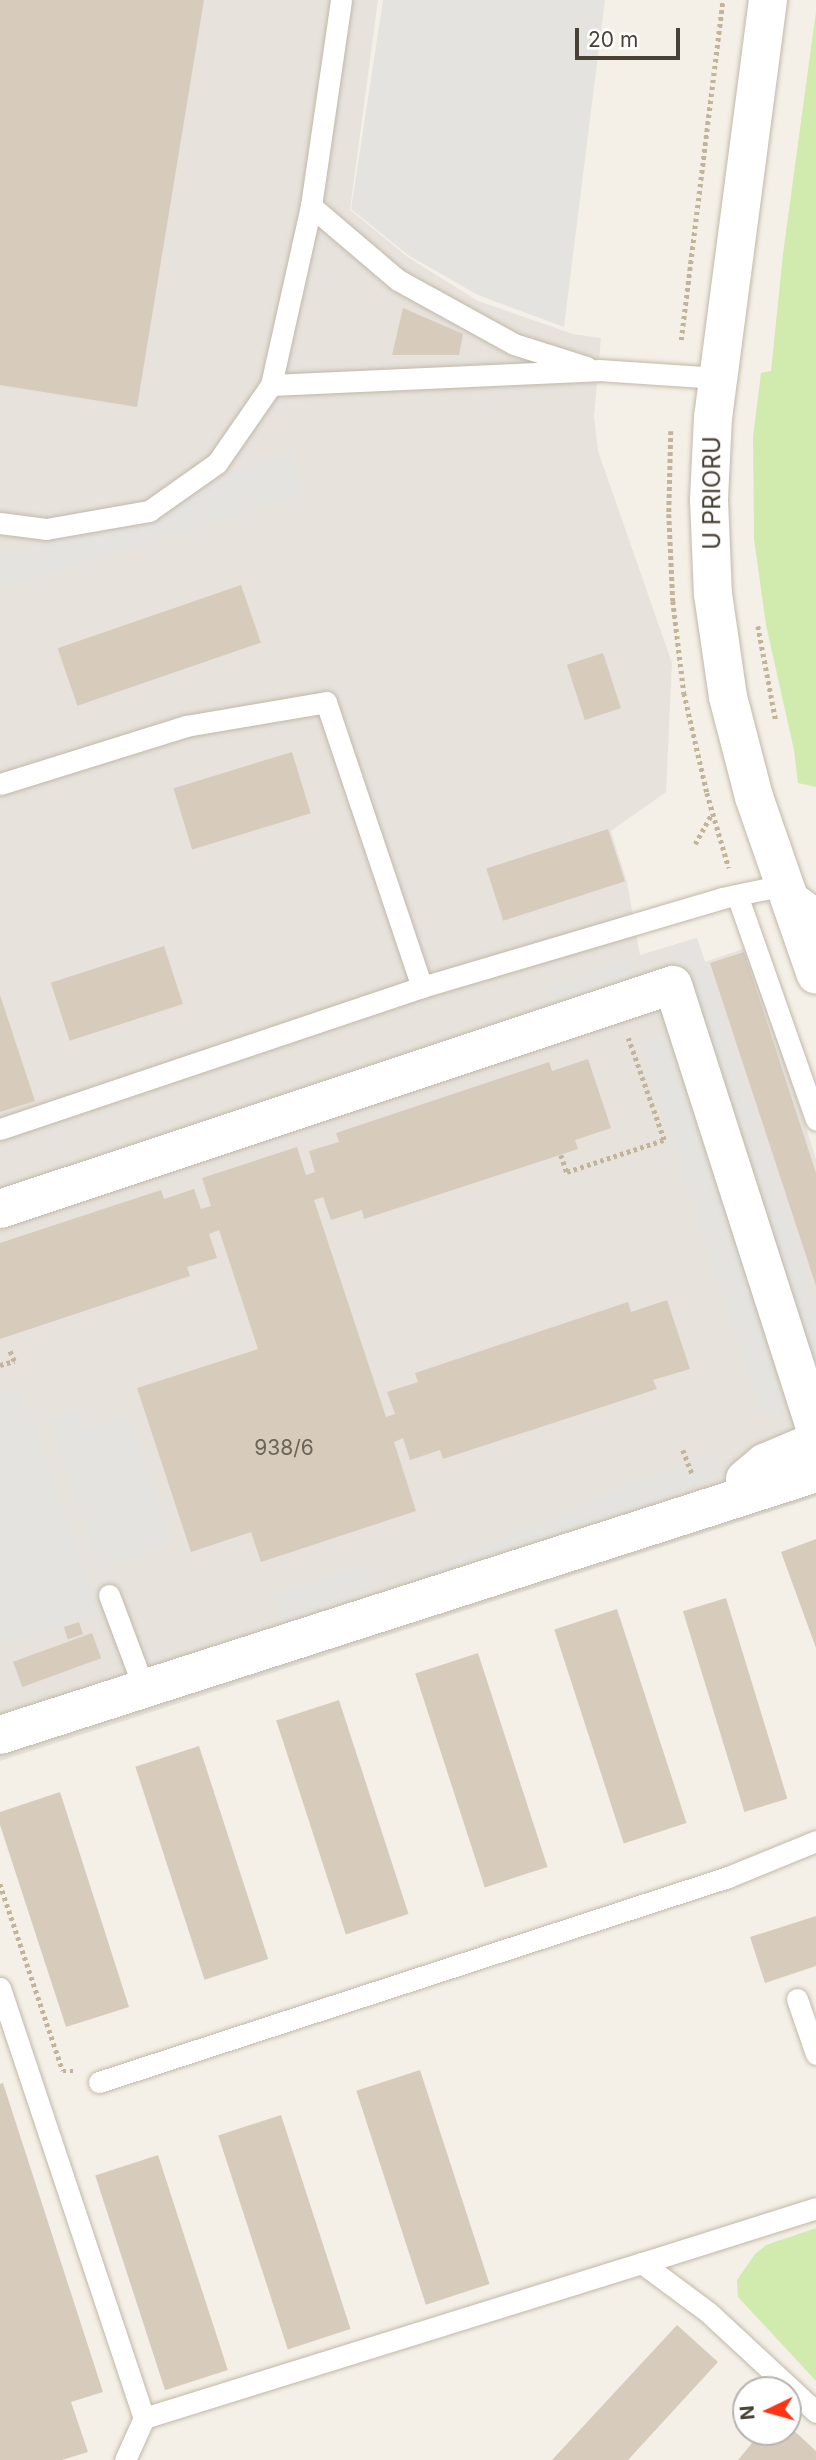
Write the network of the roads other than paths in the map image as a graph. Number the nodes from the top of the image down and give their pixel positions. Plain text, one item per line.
1 (341, 0) edge
2 (768, 0) edge
3 (311, 206) junction
4 (598, 370) junction
5 (719, 378) junction
6 (271, 385) junction
7 (0, 523) edge
8 (0, 784) edge
9 (784, 885) junction
10 (737, 895) junction
11 (816, 908) edge
12 (816, 975) edge
13 (422, 986) junction
14 (816, 1119) edge
15 (0, 1129) edge
16 (0, 1209) edge
17 (816, 1430) edge
18 (816, 1441) edge
19 (816, 1473) edge
20 (720, 1502) junction
21 (109, 1594) dead end
22 (144, 1688) junction
23 (0, 1735) edge
24 (816, 1841) edge
25 (0, 1988) edge
26 (797, 1999) dead end
27 (816, 2054) edge
28 (99, 2082) road end
29 (816, 2208) edge
30 (642, 2263) junction
31 (816, 2412) edge
32 (144, 2418) junction
33 (125, 2460) edge

1 - 3 lane
2 - 5 street, U PRIORU
3 - 4 lane
3 - 6 lane
4 - 5 lane
4 - 6 lane
5 - 9 street, U PRIORU
6 - 7 lane
8 - 13 lane
9 - 10 lane
9 - 11 lane
9 - 12 street, U PRIORU
10 - 13 lane
10 - 14 lane
13 - 15 lane
16 - 17 street
18 - 20 street
19 - 20 street
20 - 22 street
21 - 22 lane
22 - 23 street
24 - 28 lane
25 - 32 lane
26 - 27 lane
29 - 30 lane
30 - 31 lane
30 - 32 lane
32 - 33 lane

